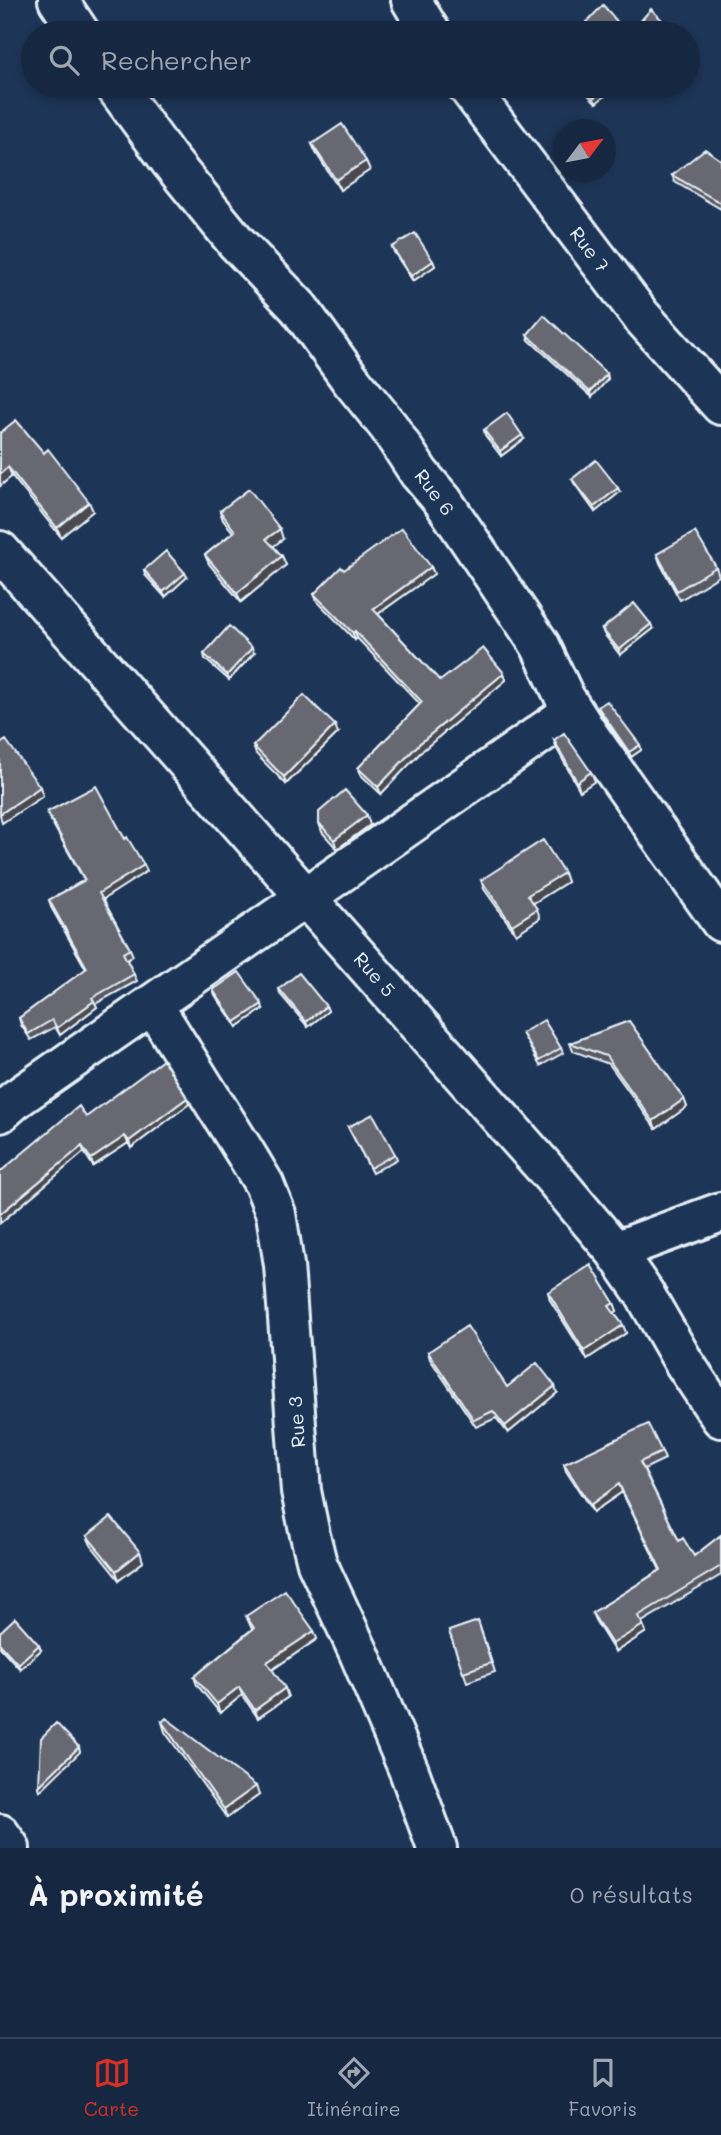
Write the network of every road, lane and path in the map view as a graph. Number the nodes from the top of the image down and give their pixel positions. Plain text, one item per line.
1 (58, 0) edge
2 (411, 0) edge
3 (72, 21) edge
4 (424, 21) edge
5 (124, 98) edge
6 (476, 98) edge
7 (721, 405) edge
8 (0, 551) edge
9 (573, 711) junction
10 (307, 896) junction
11 (721, 922) edge
12 (153, 1005) junction
13 (5, 1097) edge
14 (721, 1212) edge
15 (615, 1251) junction
16 (721, 1418) edge
17 (0, 1834) edge
18 (10, 1848) edge
19 (438, 1848) edge

1 - 3 street
2 - 4 street
5 - 9 street, Rue 6
6 - 7 street, Rue 7
8 - 10 street, Rue 5
9 - 10 street
9 - 11 street, Rue 6
10 - 12 street
10 - 15 street, Rue 5
12 - 13 street
12 - 19 street, Rue 3
14 - 15 street
15 - 16 street, Rue 5
17 - 18 street

